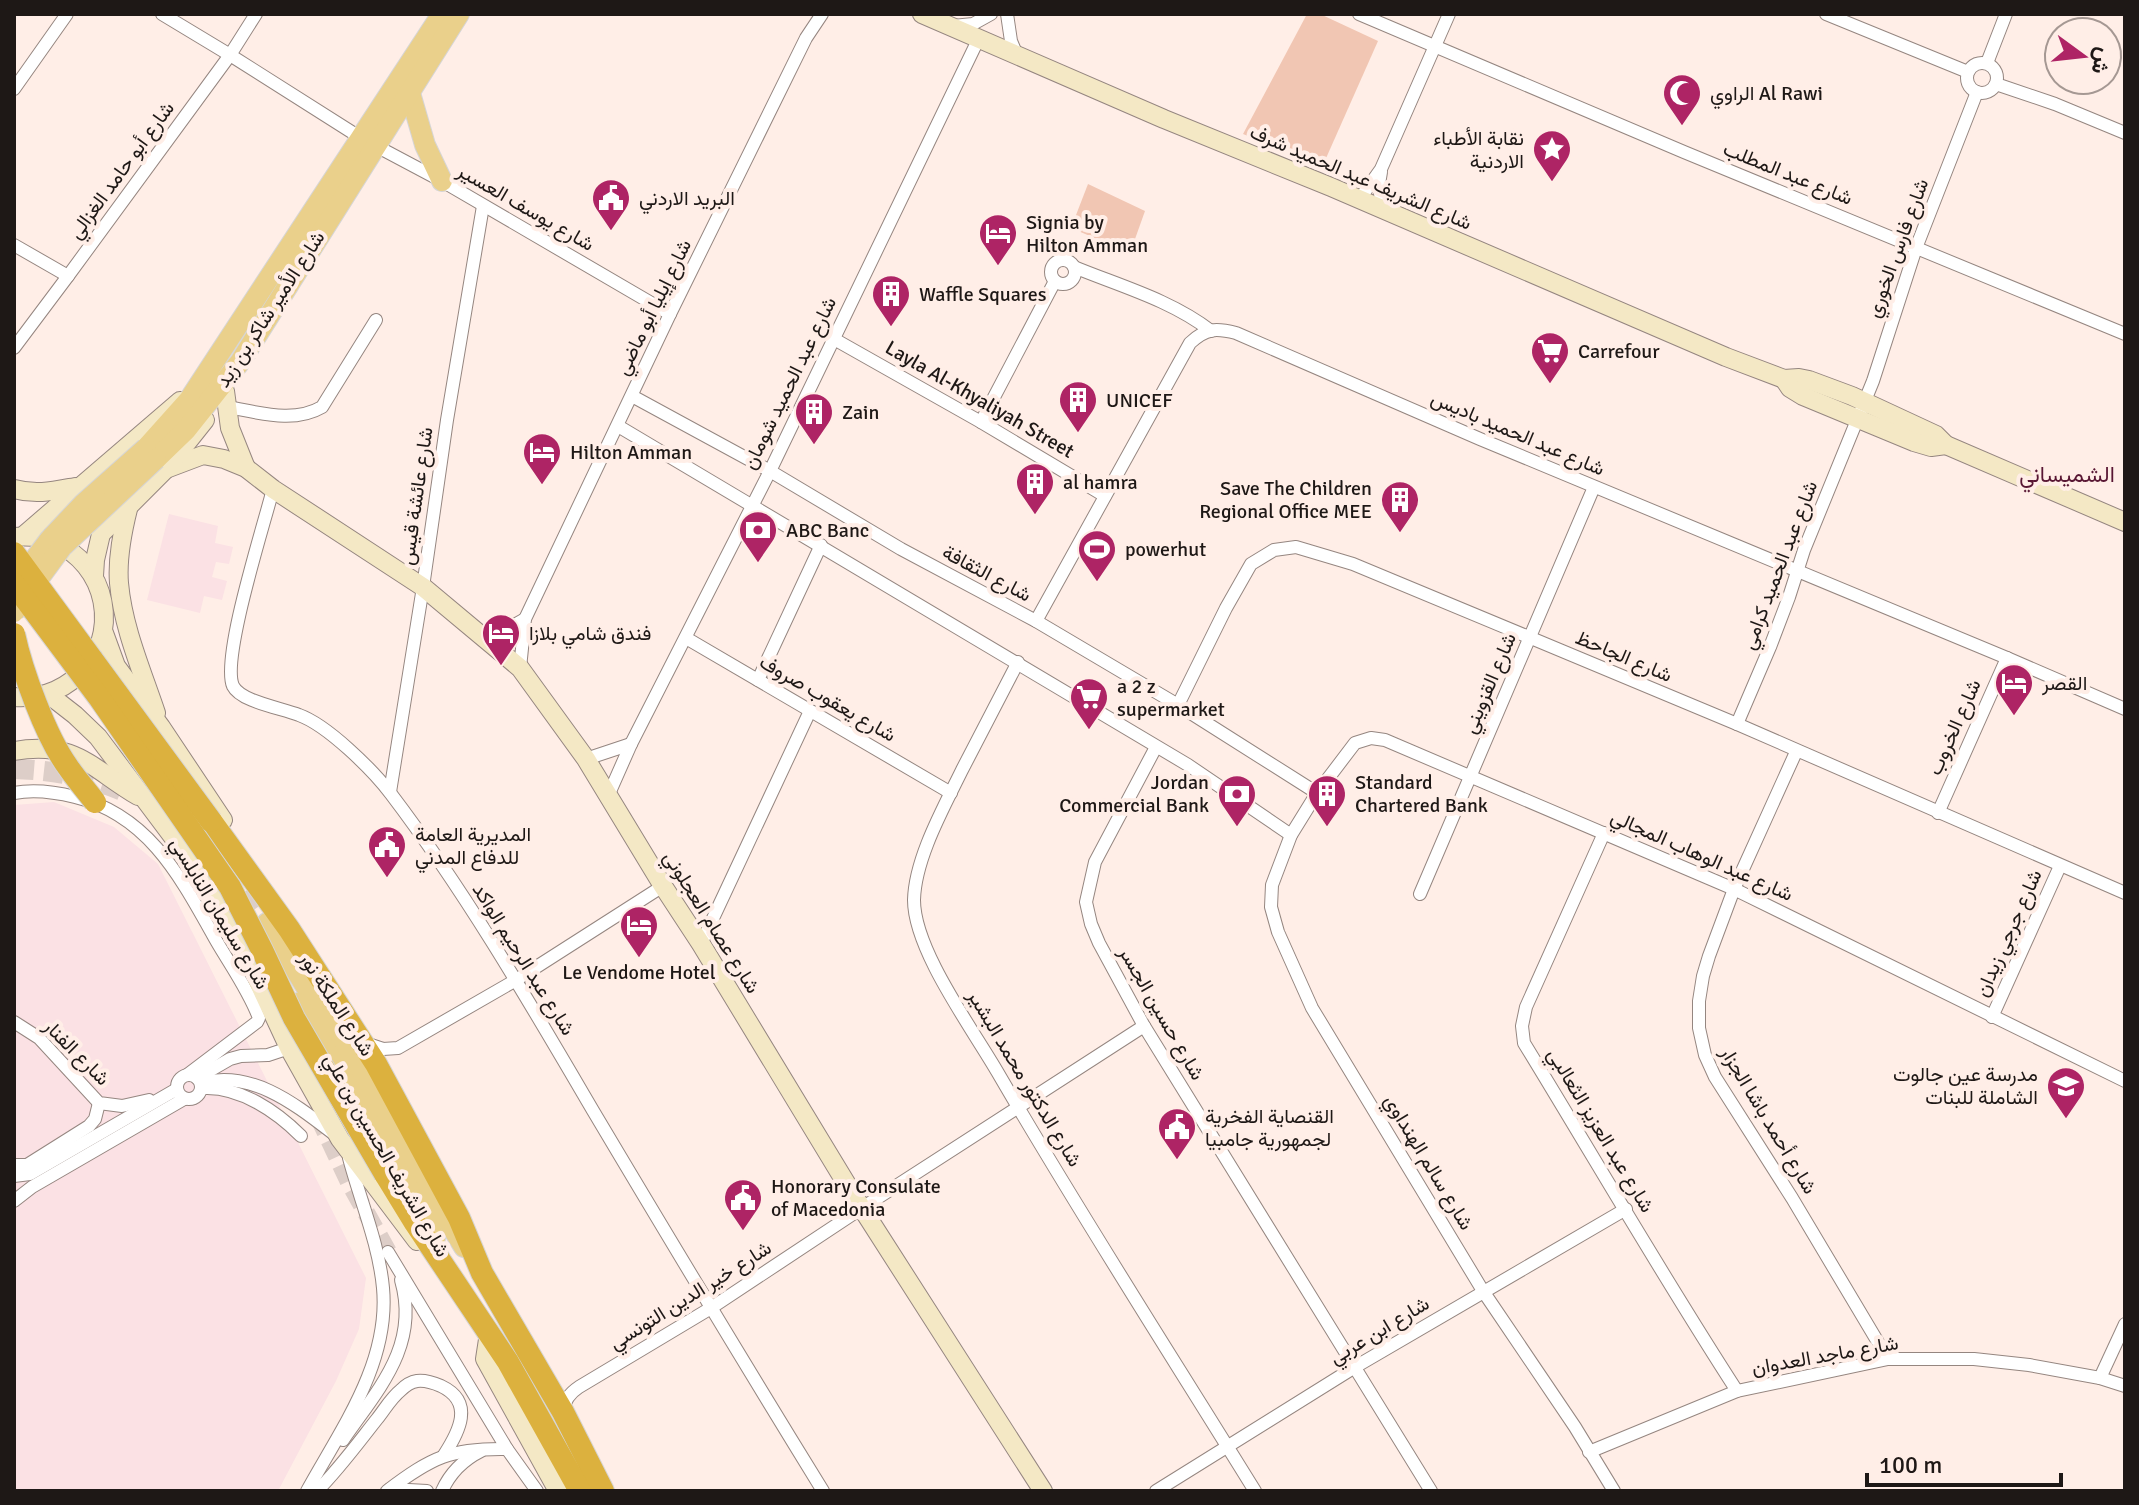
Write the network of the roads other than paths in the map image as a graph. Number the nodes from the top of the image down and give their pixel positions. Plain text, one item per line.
1 (67, 14) edge
2 (162, 14) edge
3 (256, 14) edge
4 (442, 14) edge
5 (459, 14) edge
6 (822, 14) edge
7 (922, 14) edge
8 (991, 14) edge
9 (1007, 14) edge
10 (1359, 14) edge
11 (1449, 14) edge
12 (1826, 14) edge
13 (2006, 14) edge
14 (951, 26) junction
15 (979, 38) junction
16 (1436, 46) junction
17 (1016, 53) junction
18 (230, 55) junction
19 (1987, 63) junction
20 (1968, 72) junction
21 (1996, 84) junction
22 (14, 89) edge
23 (1977, 92) junction
24 (410, 93) junction
25 (2125, 133) edge
26 (368, 143) junction
27 (1381, 169) junction
28 (442, 181) junction
29 (1359, 200) junction
30 (483, 206) junction
31 (1382, 210) junction
32 (14, 245) edge
33 (1916, 248) junction
34 (1074, 267) junction
35 (68, 276) junction
36 (1055, 281) junction
37 (670, 314) junction
38 (376, 320) dead end
39 (1211, 331) junction
40 (2125, 334) edge
41 (834, 339) junction
42 (14, 348) edge
43 (213, 362) junction
44 (240, 362) junction
45 (632, 396) junction
46 (226, 399) junction
47 (1860, 410) junction
48 (981, 422) junction
49 (618, 426) junction
50 (156, 458) junction
51 (246, 468) junction
52 (770, 471) junction
53 (1594, 487) junction
54 (14, 489) edge
55 (273, 489) junction
56 (73, 491) junction
57 (1105, 496) junction
58 (752, 504) junction
59 (128, 508) junction
60 (2125, 522) edge
61 (101, 534) junction
62 (16, 539) edge
63 (821, 545) junction
64 (1797, 571) junction
65 (94, 576) junction
66 (14, 586) edge
67 (423, 587) junction
68 (14, 612) edge
69 (525, 619) junction
70 (1036, 621) junction
71 (104, 633) junction
72 (686, 638) junction
73 (1531, 638) junction
74 (488, 640) junction
75 (15, 644) edge
76 (2007, 658) junction
77 (1018, 662) junction
78 (520, 668) junction
79 (758, 680) junction
80 (48, 694) junction
81 (14, 697) edge
82 (143, 703) junction
83 (1178, 705) junction
84 (2125, 709) edge
85 (810, 711) junction
86 (1737, 724) junction
87 (161, 727) junction
88 (98, 737) junction
89 (631, 744) junction
90 (1156, 747) junction
91 (14, 751) edge
92 (1796, 752) junction
93 (586, 759) junction
94 (1470, 776) junction
95 (390, 792) junction
96 (14, 793) edge
97 (951, 793) junction
98 (1317, 793) junction
99 (608, 796) junction
100 (95, 802) junction
101 (148, 802) junction
102 (1938, 813) junction
103 (1604, 833) junction
104 (1291, 835) junction
105 (2060, 866) junction
106 (663, 886) junction
107 (1734, 889) junction
108 (2125, 893) edge
109 (1420, 894) dead end
110 (278, 926) junction
111 (701, 944) junction
112 (516, 980) junction
113 (298, 1003) dead end
114 (1992, 1017) junction
115 (14, 1022) edge
116 (1144, 1026) junction
117 (360, 1041) junction
118 (289, 1048) junction
119 (398, 1048) junction
120 (197, 1081) junction
121 (2125, 1081) edge
122 (386, 1084) junction
123 (180, 1094) junction
124 (160, 1098) junction
125 (99, 1103) junction
126 (1018, 1107) junction
127 (301, 1136) dead end
128 (344, 1145) junction
129 (14, 1165) edge
130 (14, 1176) edge
131 (14, 1201) edge
132 (862, 1208) junction
133 (1626, 1209) junction
134 (482, 1273) junction
135 (1483, 1291) junction
136 (711, 1308) junction
137 (475, 1311) junction
138 (2125, 1324) edge
139 (489, 1333) junction
140 (1888, 1359) junction
141 (1355, 1367) junction
142 (2100, 1378) junction
143 (544, 1380) junction
144 (2125, 1386) edge
145 (579, 1387) junction
146 (1737, 1391) junction
147 (563, 1412) junction
148 (1228, 1447) junction
149 (486, 1449) junction
150 (507, 1449) junction
151 (1589, 1452) junction
152 (444, 1455) junction
153 (388, 1490) edge
154 (308, 1491) edge
155 (317, 1491) edge
156 (427, 1491) edge
157 (442, 1491) edge
158 (537, 1491) edge
159 (558, 1491) edge
160 (580, 1491) edge
161 (603, 1491) edge
162 (615, 1491) edge
163 (823, 1491) edge
164 (1043, 1491) edge
165 (1156, 1491) edge
166 (1255, 1491) edge
167 (1431, 1491) edge
168 (1614, 1491) edge

1 - 22 street
2 - 18 street, شارع يوسف العسير
3 - 18 street, شارع أبو حامد الغزالي
4 - 26 main road, شارع الأمير شاكر بن زيد
5 - 24 main road, شارع الأمير شاكر بن زيد
6 - 37 street, شارع إيليا أبو ماضي
7 - 14 street, شارع الشريف عبد الحميد شرف
8 - 14 street
9 - 17 street
10 - 16 street, شارع عبد المطلب
11 - 16 street
12 - 20 street
13 - 19 street
14 - 15 street, شارع الشريف عبد الحميد شرف
15 - 17 street, شارع الشريف عبد الحميد شرف
15 - 41 street, شارع عبد الحميد شومان
16 - 27 street
16 - 33 street, شارع عبد المطلب
17 - 29 street, شارع الشريف عبد الحميد شرف
18 - 26 street, شارع يوسف العسير
18 - 35 street, شارع أبو حامد الغزالي
19 - 20 street
19 - 21 street
20 - 23 street
21 - 23 street
21 - 25 street
23 - 33 street, شارع فارس الخوري
24 - 26 main road, شارع الأمير شاكر بن زيد
24 - 28 main road
26 - 28 street, شارع يوسف العسير
26 - 43 main road, شارع الأمير شاكر بن زيد
26 - 44 main road, شارع الأمير شاكر بن زيد
27 - 29 street
27 - 31 street
28 - 30 street, شارع يوسف العسير
29 - 31 street, شارع الشريف عبد الحميد شرف
30 - 37 street, شارع يوسف العسير
30 - 67 street, شارع عائشة قيس
31 - 47 street, شارع الشريف عبد الحميد شرف
32 - 35 street
33 - 40 street, شارع عبد المطلب
33 - 47 street, شارع فارس الخوري
34 - 36 street
34 - 36 street
34 - 39 street
35 - 42 street, شارع أبو حامد الغزالي
36 - 48 street
37 - 45 street, شارع إيليا أبو ماضي
38 - 46 street
39 - 53 street, شارع عبد الحميد باديس
39 - 57 street
41 - 48 street, Layla Al-Khyaliyah Street
41 - 52 street, شارع عبد الحميد شومان
43 - 50 main road, شارع الأمير شاكر بن زيد
43 - 56 street
44 - 46 street
44 - 50 main road, شارع الأمير شاكر بن زيد
45 - 49 street, شارع إيليا أبو ماضي
45 - 52 street, شارع الثقافة
46 - 50 street
46 - 51 street
47 - 60 street, شارع الشريف عبد الحميد شرف
47 - 64 street, شارع عبد الحميد كرامي
48 - 57 street, Layla Al-Khyaliyah Street
49 - 58 street
49 - 69 street, شارع إيليا أبو ماضي
50 - 51 street, شارع عصام العجلوني
50 - 59 street
50 - 66 main road, شارع الأمير شاكر بن زيد, bridge
50 - 68 main road, شارع الأمير شاكر بن زيد, bridge
51 - 55 street, شارع عصام العجلوني
52 - 58 street, شارع عبد الحميد شومان
52 - 70 street, شارع الثقافة
53 - 64 street, شارع عبد الحميد باديس
53 - 73 street, شارع القزويني
54 - 56 street
55 - 67 street, شارع عصام العجلوني
55 - 95 street, شارع عبد الرحيم الواكد
56 - 61 street
56 - 62 street
57 - 70 street
58 - 63 street
58 - 72 street, شارع عبد الحميد شومان
59 - 61 street
59 - 87 street
61 - 65 street
62 - 65 street
62 - 110 highway, شارع الملكة نور, bridge
63 - 77 street
63 - 79 street
64 - 76 street, شارع عبد الحميد باديس
64 - 86 street, شارع عبد الحميد كرامي
65 - 71 street
66 - 137 highway, شارع الملكة نور, bridge
67 - 74 street, شارع عصام العجلوني
67 - 95 street, شارع عائشة قيس
69 - 74 street
69 - 78 street, شارع إيليا أبو ماضي
70 - 83 street, شارع الثقافة
71 - 80 street
71 - 82 street
72 - 79 street, شارع يعقوب صروف
72 - 89 street, شارع عبد الحميد شومان
73 - 83 street, شارع الجاحظ
73 - 86 street, شارع الجاحظ
73 - 94 street, شارع القزويني
74 - 78 street, شارع عصام العجلوني
75 - 100 highway, bridge
76 - 84 street, شارع عبد الحميد باديس
76 - 102 street, شارع الخروب
77 - 90 street
77 - 97 street, شارع الدكتور محمد البشير
78 - 93 street, شارع عصام العجلوني
79 - 85 street, شارع يعقوب صروف
80 - 81 street
80 - 88 street
82 - 87 street
82 - 88 street
83 - 98 street, شارع الثقافة
85 - 97 street, شارع يعقوب صروف
85 - 111 street
86 - 92 street, شارع الجاحظ
87 - 110 street
88 - 101 street
89 - 93 street
89 - 99 street, شارع عبد الحميد شومان
90 - 104 street
90 - 116 street, شارع حسين الجسر
91 - 101 street
92 - 102 street, شارع الجاحظ
92 - 107 street, شارع أحمد باشا الجزار
93 - 99 street, شارع عصام العجلوني
94 - 98 street, شارع عبد الوهاب المجالي
94 - 103 street, شارع عبد الوهاب المجالي
94 - 109 street, شارع القزويني
95 - 112 street, شارع عبد الرحيم الواكد
96 - 100 street, شارع سليمان النابلسي
97 - 126 street, شارع الدكتور محمد البشير
98 - 104 street, شارع عبد الوهاب المجالي
99 - 106 street, شارع عصام العجلوني
100 - 120 street, شارع سليمان النابلسي
101 - 118 street
102 - 105 street, شارع الجاحظ
103 - 107 street, شارع عبد الوهاب المجالي
103 - 133 street, شارع عبد العزيز الثعالبي
104 - 135 street, شارع سالم الهنداوي
105 - 108 street, شارع الجاحظ
105 - 114 street, شارع جرجي زيدان
106 - 111 street, شارع عصام العجلوني
106 - 112 street
107 - 114 street, شارع عبد الوهاب المجالي
107 - 140 street, شارع أحمد باشا الجزار
110 - 117 highway, شارع الملكة نور
110 - 134 main road, شارع الشريف الحسين بن علي
111 - 132 street, شارع عصام العجلوني
112 - 119 street
112 - 136 street, شارع عبد الرحيم الواكد
113 - 137 main road, شارع الشريف الحسين بن علي
114 - 121 street, شارع عبد الوهاب المجالي
115 - 125 street, شارع الفنار
116 - 126 street, شارع خير الدين التونسي
116 - 141 street, شارع حسين الجسر
117 - 119 street
117 - 122 highway, شارع الملكة نور
118 - 120 street
118 - 128 street
119 - 122 street
120 - 123 street
120 - 123 street
120 - 127 street
120 - 128 street
122 - 134 highway, شارع الملكة نور
123 - 124 street
123 - 131 street
124 - 125 street, شارع الفنار
124 - 130 street
125 - 129 street
126 - 132 street, شارع خير الدين التونسي
126 - 148 street, شارع الدكتور محمد البشير
128 - 137 street
128 - 154 street
132 - 136 street, شارع خير الدين التونسي
132 - 164 street, شارع عصام العجلوني
133 - 135 street, شارع ابن عربي
133 - 146 street, شارع عبد العزيز الثعالبي
134 - 143 highway, شارع الملكة نور
135 - 141 street, شارع ابن عربي
135 - 151 street, شارع سالم الهنداوي
136 - 145 street, شارع خير الدين التونسي
136 - 163 street, شارع عبد الرحيم الواكد
137 - 139 highway, شارع الملكة نور
138 - 142 street
139 - 159 street
139 - 160 highway, شارع الملكة نور
140 - 142 street, شارع ماجد العدوان
140 - 146 street, شارع ماجد العدوان
141 - 148 street, شارع ابن عربي
141 - 167 street, شارع حسين الجسر
142 - 144 street, شارع ماجد العدوان
143 - 145 street
143 - 147 highway, شارع الملكة نور
145 - 147 street
146 - 151 street, شارع ماجد العدوان
147 - 161 highway, شارع الملكة نور
147 - 162 street
148 - 165 street, شارع ابن عربي
148 - 166 street, شارع الدكتور محمد البشير
149 - 150 street
149 - 152 street
149 - 157 street
150 - 154 street
150 - 158 street
151 - 168 street, شارع سالم الهنداوي
152 - 153 street
152 - 155 street
153 - 156 street

